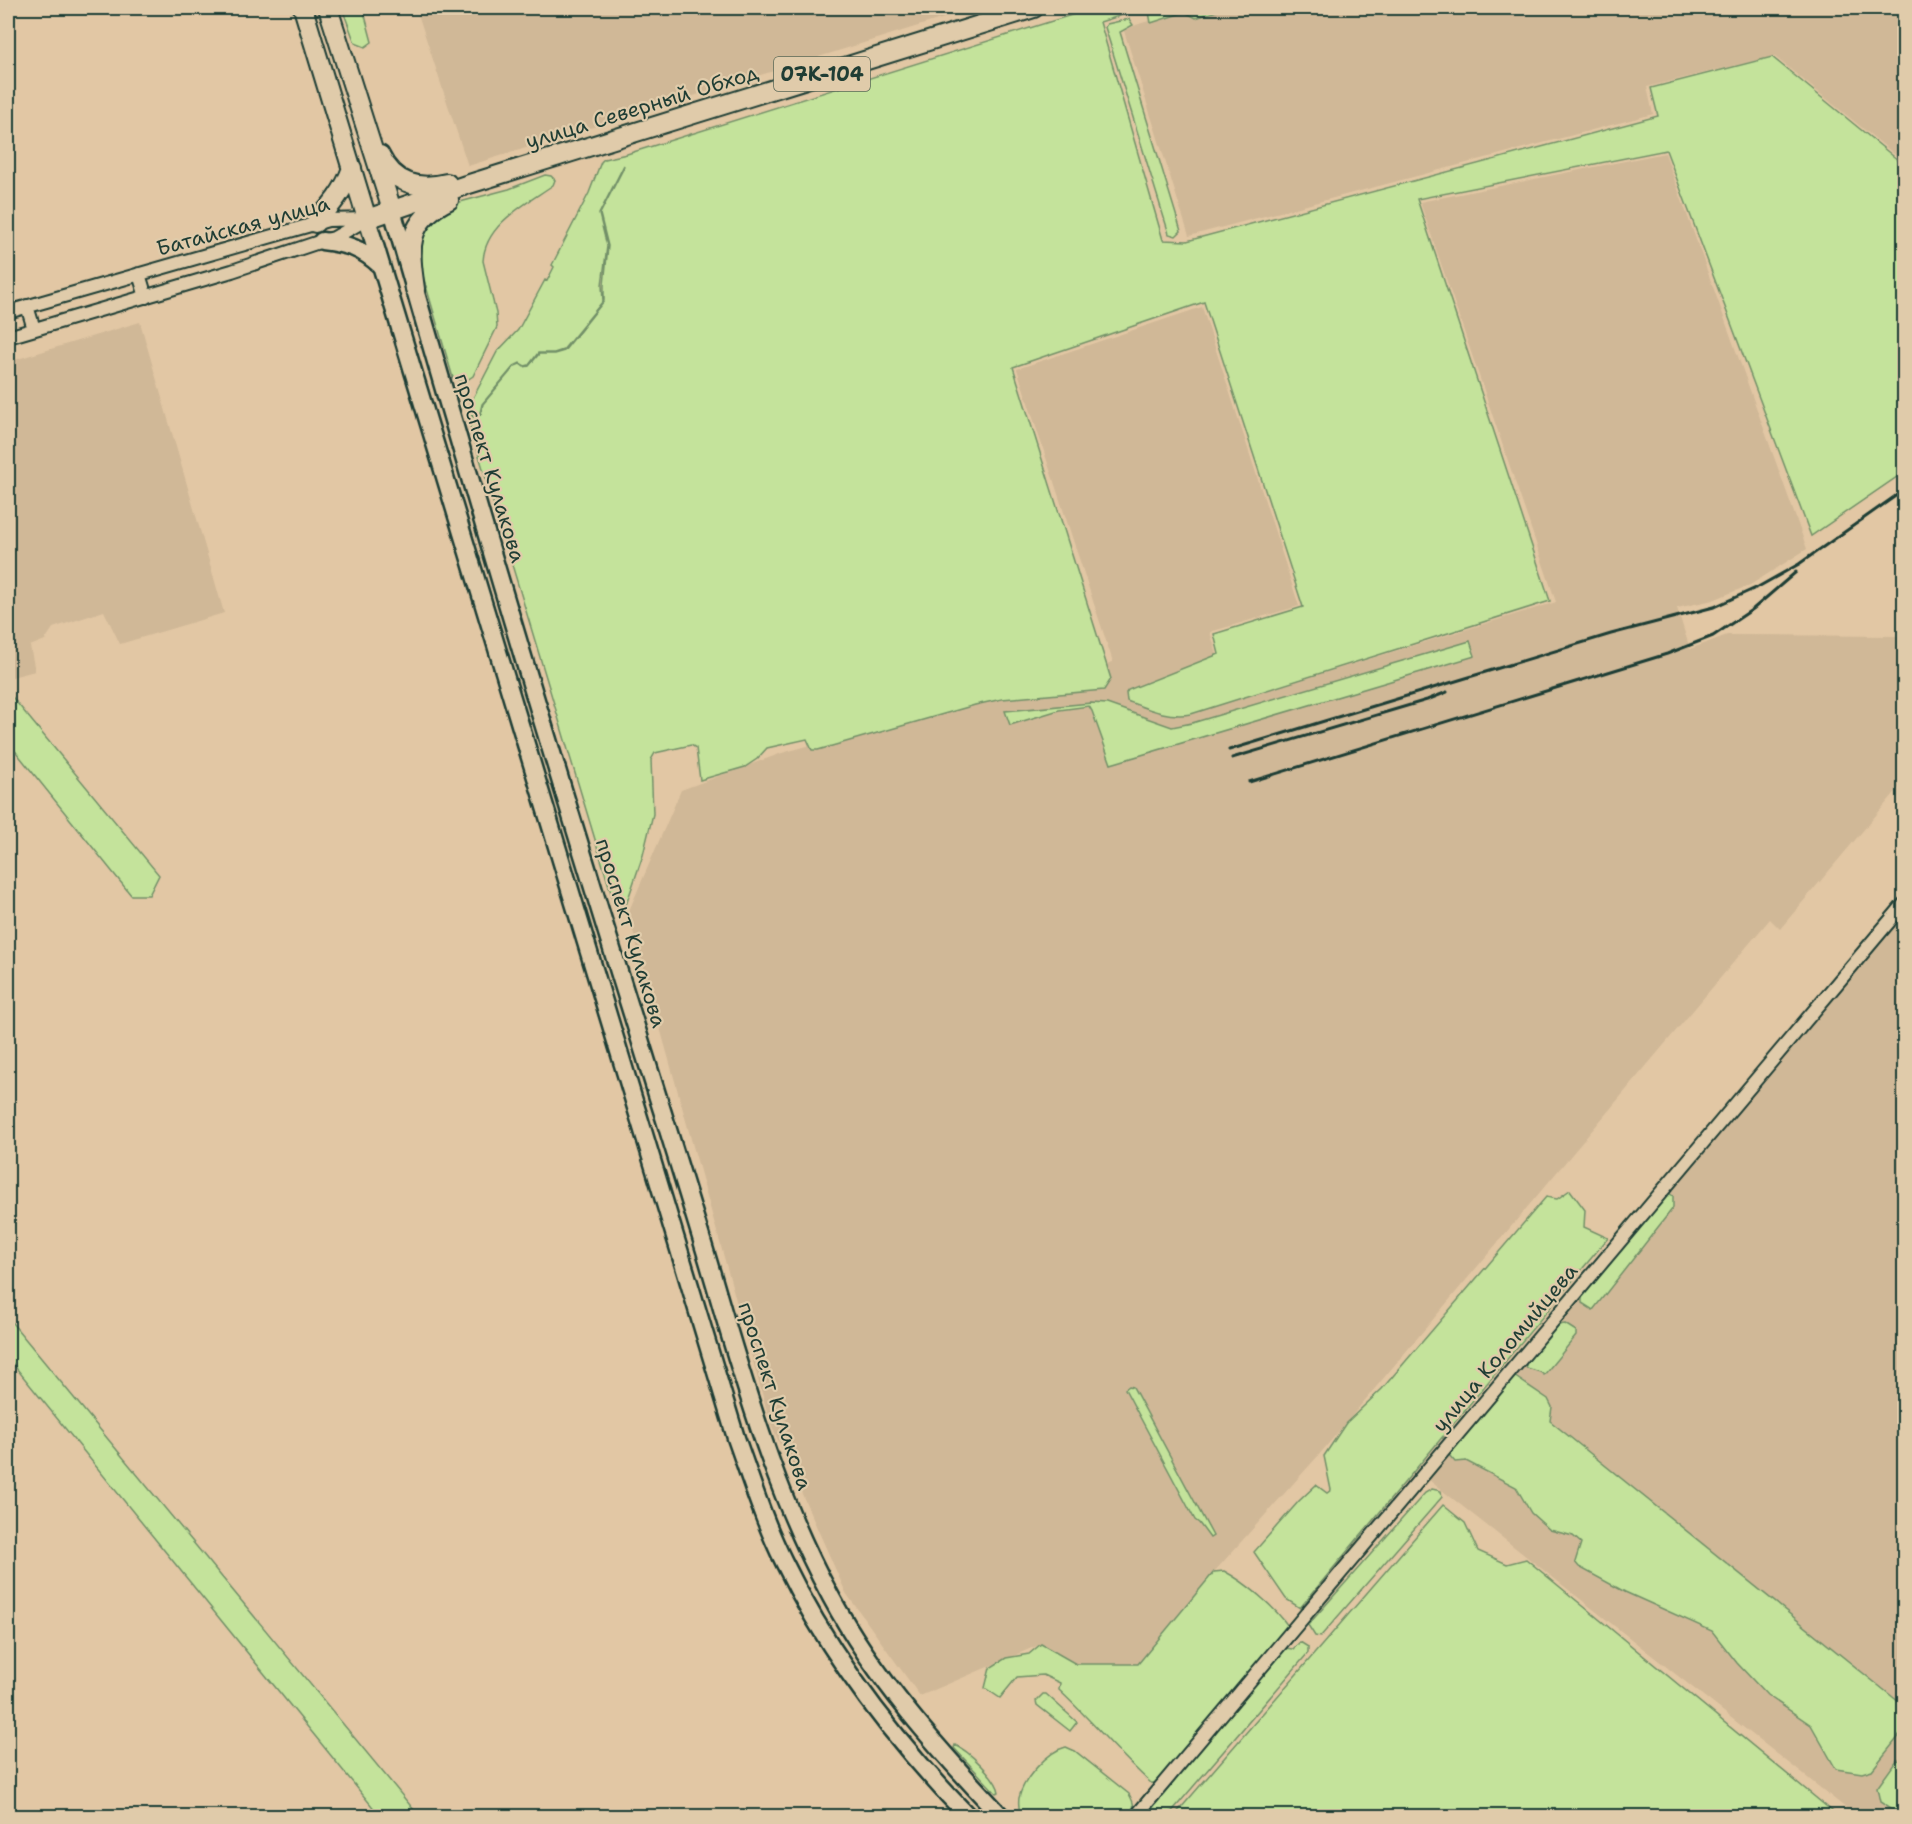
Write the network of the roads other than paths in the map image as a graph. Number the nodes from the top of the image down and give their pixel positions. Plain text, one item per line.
1 (303, 8) edge
2 (328, 8) edge
3 (1034, 8) edge
4 (361, 114) junction
5 (352, 168) junction
6 (466, 185) junction
7 (392, 210) junction
8 (367, 219) junction
9 (315, 223) junction
10 (322, 242) junction
11 (381, 266) junction
12 (139, 274) junction
13 (415, 289) junction
14 (146, 297) junction
15 (27, 306) junction
16 (8, 312) edge
17 (34, 329) junction
18 (8, 337) edge
19 (1905, 904) edge
20 (968, 1816) edge
21 (1001, 1816) edge
22 (1136, 1816) edge

1 - 5 highway
2 - 4 highway, проспект Кулакова
3 - 6 highway, улица Северный Обход / 07К-104
4 - 6 highway
4 - 7 highway, проспект Кулакова
5 - 8 highway
5 - 9 highway
6 - 7 highway, улица Северный Обход / 07К-104
6 - 13 highway
7 - 8 highway, улица Северный Обход
7 - 13 main road, проспект Кулакова
8 - 9 street, Батайская улица
8 - 10 street, Батайская улица
8 - 11 main road
9 - 12 street, Батайская улица
10 - 11 main road
10 - 14 street, Батайская улица
11 - 20 main road
12 - 14 street
12 - 15 street, Батайская улица
13 - 21 main road, проспект Кулакова
14 - 17 street, Батайская улица
15 - 16 street, Батайская улица
15 - 17 street
17 - 18 street, Батайская улица
19 - 22 street, улица Коломийцева

